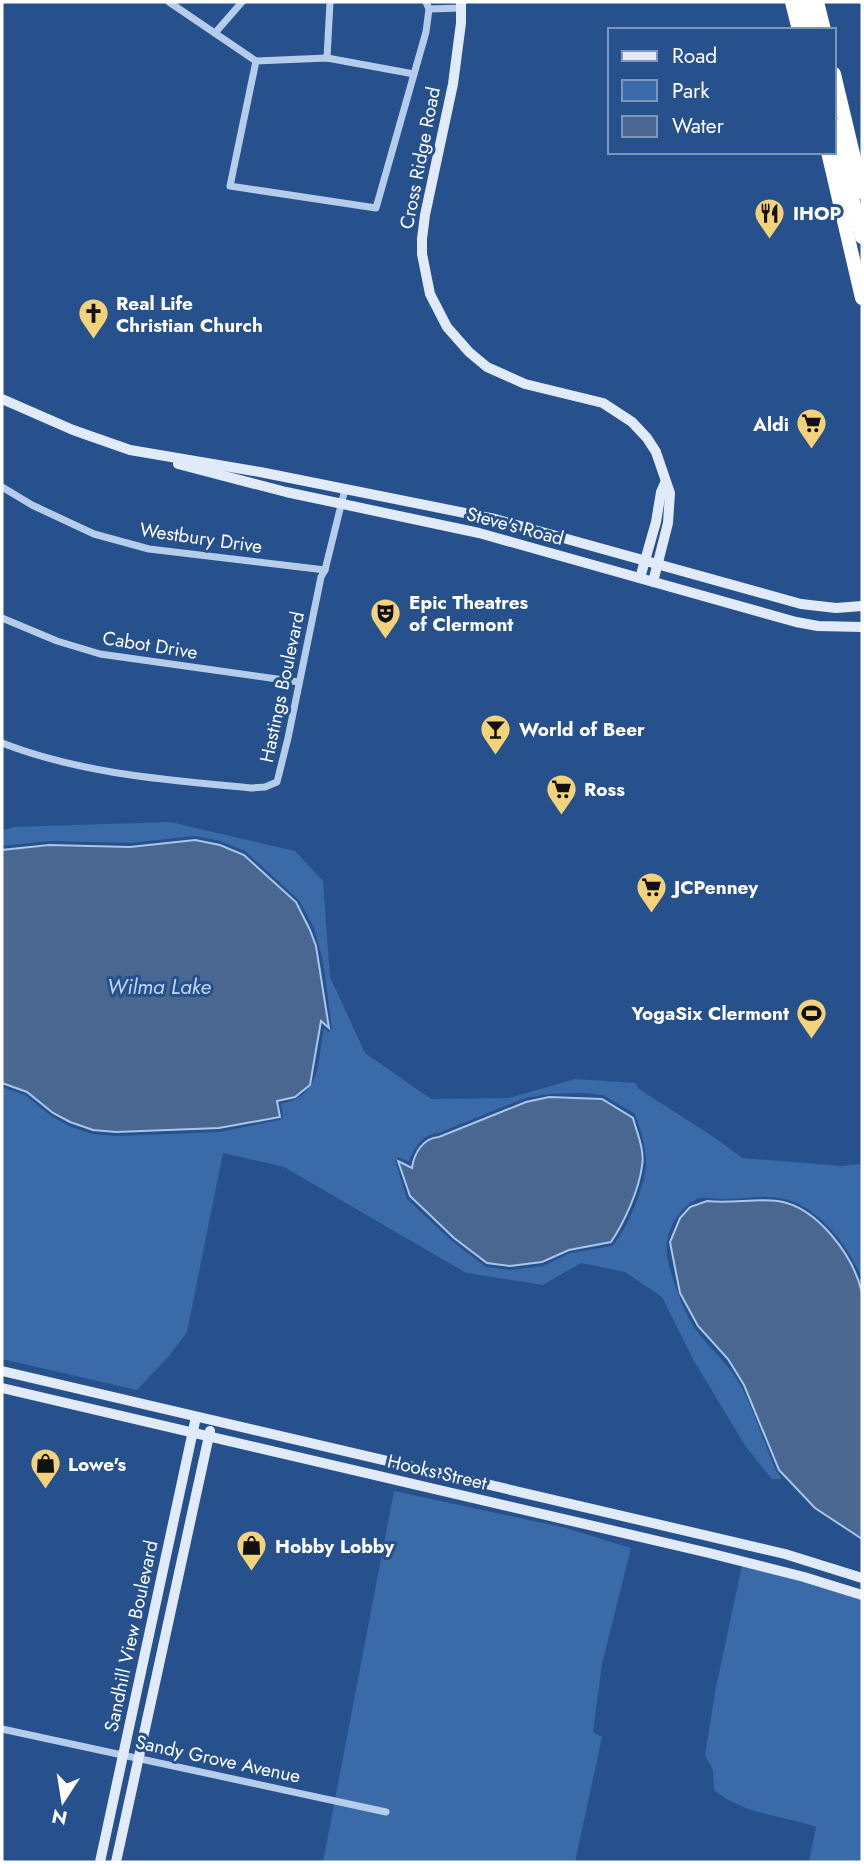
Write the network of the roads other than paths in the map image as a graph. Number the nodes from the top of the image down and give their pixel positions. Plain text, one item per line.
1 (169, 2) edge
2 (242, 2) edge
3 (330, 2) edge
4 (792, 2) edge
5 (804, 2) edge
6 (817, 2) edge
7 (428, 5) edge
8 (461, 5) edge
9 (798, 28) edge
10 (812, 28) edge
11 (824, 28) edge
12 (215, 33) junction
13 (327, 58) junction
14 (256, 61) junction
15 (414, 74) junction
16 (836, 82) edge
17 (836, 133) edge
18 (828, 154) edge
19 (862, 192) edge
20 (862, 237) edge
21 (862, 298) edge
22 (2, 399) edge
23 (159, 456) junction
24 (665, 483) junction
25 (2, 487) edge
26 (345, 489) junction
27 (342, 504) junction
28 (645, 560) junction
29 (658, 564) junction
30 (326, 570) junction
31 (640, 579) junction
32 (653, 582) junction
33 (862, 607) edge
34 (2, 618) edge
35 (862, 627) edge
36 (299, 682) junction
37 (2, 743) edge
38 (2, 1371) edge
39 (2, 1388) edge
40 (196, 1417) junction
41 (212, 1421) junction
42 (192, 1434) junction
43 (208, 1437) junction
44 (485, 1484) junction
45 (482, 1500) junction
46 (862, 1578) edge
47 (862, 1595) edge
48 (155, 1606) junction
49 (171, 1609) junction
50 (2, 1729) edge
51 (123, 1755) junction
52 (139, 1758) junction
53 (386, 1812) dead end
54 (100, 1862) edge
55 (116, 1862) edge

1 - 12 street
2 - 12 street
3 - 13 street
4 - 9 highway
5 - 10 highway
6 - 11 highway
7 - 8 street
7 - 15 street
8 - 24 street, Cross Ridge Road
12 - 14 street
13 - 14 street
13 - 15 street
14 - 15 street
16 - 19 highway
17 - 20 highway
18 - 21 highway
22 - 23 street, Steve's Road
23 - 26 street, Steve's Road
23 - 27 street, Steve's Road
24 - 28 street
24 - 29 street, Cross Ridge Road
25 - 30 street, Westbury Drive
26 - 27 street, Hastings Boulevard
26 - 28 street, Steve's Road
27 - 30 street, Hastings Boulevard
27 - 31 street, Steve's Road
28 - 29 street, Steve's Road
28 - 31 street
29 - 32 street, Cross Ridge Road
29 - 33 street, Steve's Road
30 - 36 street, Hastings Boulevard
31 - 32 street, Steve's Road
32 - 35 street, Steve's Road
34 - 36 street, Cabot Drive
36 - 37 street, Hastings Boulevard
38 - 40 street, Hooks Street
39 - 42 street, Hooks Street
40 - 41 street, Hooks Street
40 - 42 street, Sandhill View Boulevard
41 - 43 street, Sandhill View Boulevard
41 - 44 street, Hooks Street
42 - 43 street, Hooks Street
42 - 48 street, Sandhill View Boulevard
43 - 45 street, Hooks Street
43 - 49 street, Sandhill View Boulevard
44 - 45 street
44 - 46 street, Hooks Street
45 - 47 street, Hooks Street
48 - 49 street
48 - 51 street, Sandhill View Boulevard
49 - 52 street, Sandhill View Boulevard
50 - 51 street, Sandy Grove Avenue
51 - 52 street, Sandy Grove Avenue
51 - 54 street, Sandhill View Boulevard
52 - 53 street, Sandy Grove Avenue
52 - 55 street, Sandhill View Boulevard

